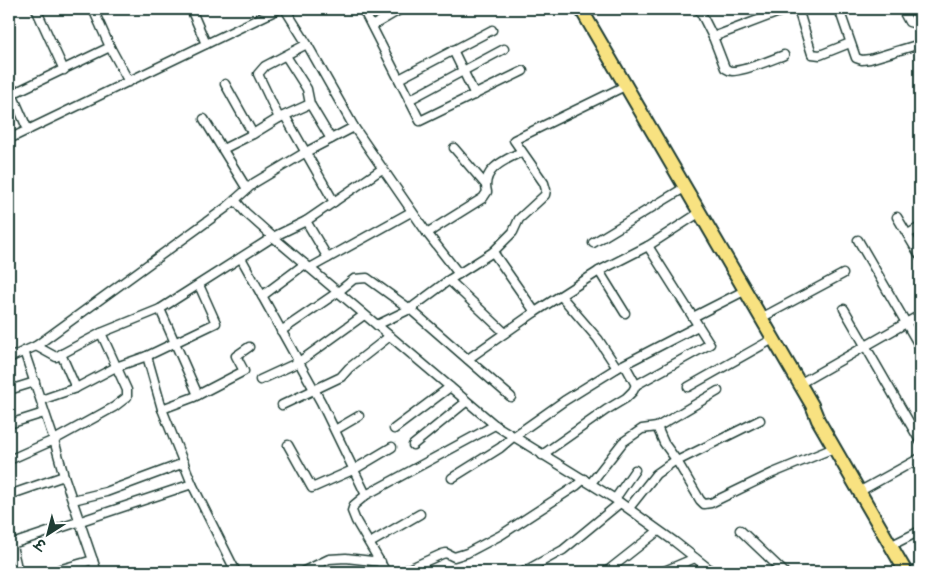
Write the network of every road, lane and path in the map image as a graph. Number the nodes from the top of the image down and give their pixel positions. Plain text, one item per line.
1 (36, 9) edge
2 (93, 9) edge
3 (190, 9) edge
4 (279, 9) edge
5 (285, 9) edge
6 (363, 9) edge
7 (401, 9) edge
8 (709, 9) edge
9 (787, 9) edge
10 (798, 9) edge
11 (839, 9) edge
12 (902, 9) edge
13 (585, 10) edge
14 (700, 10) edge
15 (920, 21) edge
16 (372, 26) junction
17 (492, 30) dead end
18 (712, 37) junction
19 (850, 43) junction
20 (206, 44) junction
21 (307, 44) junction
22 (920, 44) edge
23 (110, 47) junction
24 (504, 49) dead end
25 (453, 50) junction
26 (784, 55) dead end
27 (286, 56) junction
28 (64, 70) junction
29 (463, 71) junction
30 (523, 71) dead end
31 (399, 79) junction
32 (130, 82) junction
33 (225, 84) dead end
34 (625, 86) junction
35 (11, 91) edge
36 (475, 95) junction
37 (409, 100) junction
38 (310, 104) junction
39 (282, 117) junction
40 (204, 119) dead end
41 (354, 127) junction
42 (28, 130) junction
43 (253, 134) junction
44 (9, 139) edge
45 (332, 139) junction
46 (223, 148) junction
47 (454, 148) dead end
48 (306, 152) junction
49 (521, 152) junction
50 (382, 169) junction
51 (485, 184) junction
52 (684, 188) junction
53 (247, 190) junction
54 (235, 200) junction
55 (334, 202) junction
56 (412, 212) junction
57 (699, 213) junction
58 (897, 218) dead end
59 (306, 221) junction
60 (920, 227) edge
61 (426, 233) junction
62 (908, 234) junction
63 (273, 237) junction
64 (858, 240) dead end
65 (593, 243) dead end
66 (648, 246) junction
67 (493, 252) junction
68 (920, 256) edge
69 (241, 258) junction
70 (328, 258) junction
71 (308, 266) junction
72 (600, 271) junction
73 (459, 274) junction
74 (843, 274) dead end
75 (449, 280) junction
76 (199, 285) junction
77 (744, 291) junction
78 (338, 292) junction
79 (262, 296) junction
80 (561, 296) junction
81 (410, 308) junction
82 (160, 309) junction
83 (844, 309) dead end
84 (535, 312) junction
85 (625, 313) dead end
86 (364, 315) junction
87 (920, 315) edge
88 (693, 317) junction
89 (761, 318) junction
90 (907, 323) junction
91 (377, 325) junction
92 (698, 326) junction
93 (281, 331) junction
94 (505, 333) junction
95 (101, 334) junction
96 (390, 336) junction
97 (773, 339) junction
98 (175, 343) junction
99 (36, 346) junction
100 (864, 346) junction
101 (920, 346) edge
102 (249, 347) dead end
103 (24, 351) junction
104 (60, 354) junction
105 (146, 356) junction
106 (9, 358) edge
107 (468, 359) junction
108 (299, 362) junction
109 (621, 366) junction
110 (116, 367) junction
111 (260, 380) dead end
112 (35, 382) junction
113 (799, 384) junction
114 (636, 385) junction
115 (450, 387) junction
116 (688, 387) dead end
117 (76, 388) junction
118 (9, 390) edge
119 (314, 390) junction
120 (718, 391) dead end
121 (198, 395) junction
122 (511, 397) dead end
123 (41, 400) junction
124 (466, 402) junction
125 (282, 405) dead end
126 (812, 405) junction
127 (162, 408) junction
128 (44, 412) junction
129 (359, 416) dead end
130 (760, 420) dead end
131 (9, 424) edge
132 (495, 424) junction
133 (657, 427) junction
134 (335, 430) junction
135 (394, 430) dead end
136 (513, 437) junction
137 (54, 440) junction
138 (920, 441) edge
139 (288, 445) dead end
140 (413, 445) dead end
141 (392, 447) dead end
142 (834, 448) junction
143 (542, 455) junction
144 (920, 458) edge
145 (9, 460) edge
146 (677, 461) junction
147 (184, 463) junction
148 (354, 469) junction
149 (635, 470) dead end
150 (64, 476) junction
151 (452, 478) dead end
152 (587, 481) junction
153 (192, 484) junction
154 (864, 489) junction
155 (366, 494) junction
156 (9, 495) edge
157 (73, 500) junction
158 (618, 501) junction
159 (629, 508) junction
160 (420, 514) dead end
161 (80, 522) junction
162 (740, 530) dead end
163 (920, 530) edge
164 (658, 531) junction
165 (9, 532) edge
166 (370, 543) junction
167 (896, 543) junction
168 (10, 544) edge
169 (695, 558) junction
170 (93, 560) junction
171 (380, 562) junction
172 (18, 572) edge
173 (51, 572) edge
174 (97, 572) edge
175 (236, 572) edge
176 (302, 572) edge
177 (386, 572) edge
178 (402, 572) edge
179 (524, 572) edge
180 (606, 572) edge
181 (662, 572) edge
182 (712, 572) edge
183 (784, 572) edge
184 (906, 572) edge
185 (913, 572) edge

1 - 28 street
2 - 23 street
3 - 20 street
4 - 20 street
5 - 21 street
6 - 16 street
7 - 16 street
8 - 14 street
9 - 18 street
10 - 19 street
11 - 19 street
12 - 15 street
13 - 34 main road
14 - 18 street
16 - 31 street
17 - 25 street
18 - 26 street
19 - 22 street
20 - 32 street
21 - 27 street
21 - 41 street
23 - 28 street
23 - 32 street
24 - 29 street
25 - 29 street
25 - 31 street
27 - 38 street
27 - 39 street
28 - 35 street
29 - 36 street
29 - 37 street
30 - 36 street
31 - 37 street
32 - 42 street
33 - 43 street
34 - 49 street
34 - 52 main road
35 - 42 street
36 - 37 street
38 - 39 street
38 - 45 street
39 - 43 street
39 - 48 street
40 - 46 street
41 - 45 street
41 - 50 street
42 - 44 street
43 - 46 street
45 - 48 street
46 - 53 street
47 - 51 street
48 - 53 street
48 - 55 street
49 - 51 street
49 - 67 street
50 - 55 street
50 - 56 street
51 - 61 street
52 - 57 main road
52 - 65 street
53 - 54 street
54 - 63 street
54 - 99 street
55 - 59 street
56 - 61 street
56 - 70 street
57 - 66 street
57 - 77 main road
58 - 62 street
59 - 63 street
59 - 70 street
60 - 62 street
61 - 73 street
62 - 68 street
63 - 69 street
63 - 71 street
64 - 90 street
66 - 72 street
66 - 88 street
67 - 73 street
67 - 84 street
69 - 76 street
69 - 79 street
70 - 71 street
71 - 78 street
71 - 79 street
72 - 80 street
72 - 85 street
73 - 75 street
74 - 89 street
75 - 81 street
75 - 94 street
76 - 82 street
76 - 98 street
77 - 88 street
77 - 89 main road
78 - 81 street
78 - 86 street
78 - 93 street
79 - 93 street
80 - 84 street
80 - 109 street
81 - 91 street
81 - 107 street
82 - 95 street
82 - 98 street
83 - 100 street
84 - 94 street
86 - 91 street
86 - 108 street
87 - 90 street
88 - 92 street
89 - 97 main road
90 - 100 street
90 - 101 street
91 - 96 street
92 - 109 street
92 - 114 street
93 - 108 street
94 - 107 street
95 - 104 street
95 - 110 street
96 - 115 street
96 - 119 street
97 - 113 main road
97 - 116 street
98 - 105 street
98 - 121 street
99 - 103 street
99 - 104 street
100 - 113 street
100 - 138 street
102 - 121 street
103 - 106 street
103 - 112 street
104 - 117 street
105 - 110 street
105 - 127 street
107 - 122 street
108 - 111 street
108 - 119 street
109 - 114 street
109 - 136 street
110 - 117 street
110 - 137 street
112 - 118 street
112 - 123 street
113 - 126 main road
114 - 143 street
115 - 124 street
115 - 135 street
117 - 123 street
119 - 125 street
119 - 134 street
120 - 133 street
121 - 127 street
123 - 128 street
124 - 132 street
124 - 140 street
126 - 142 main road
126 - 154 main road
127 - 147 street
128 - 131 street
128 - 137 street
129 - 134 street
130 - 146 street
132 - 136 street
132 - 155 street
133 - 146 street
133 - 152 street
134 - 148 street
136 - 143 street
136 - 151 street
137 - 145 street
137 - 150 street
139 - 148 street
141 - 148 street
142 - 146 street
142 - 184 main road
143 - 152 street
144 - 154 street
146 - 159 street
147 - 153 street
147 - 157 street
148 - 155 street
149 - 158 street
150 - 156 street
150 - 157 street
152 - 158 street
152 - 178 street
153 - 161 street
153 - 175 street
154 - 167 main road
155 - 166 street
157 - 161 street
158 - 159 street
158 - 179 street
159 - 164 street
160 - 166 street
161 - 168 street
161 - 170 street
162 - 183 street
163 - 167 street
164 - 169 street
164 - 180 street
165 - 168 street
166 - 171 street
167 - 185 main road
168 - 172 street
169 - 181 street
169 - 182 street
170 - 173 street
170 - 174 street
171 - 176 street
171 - 177 street

